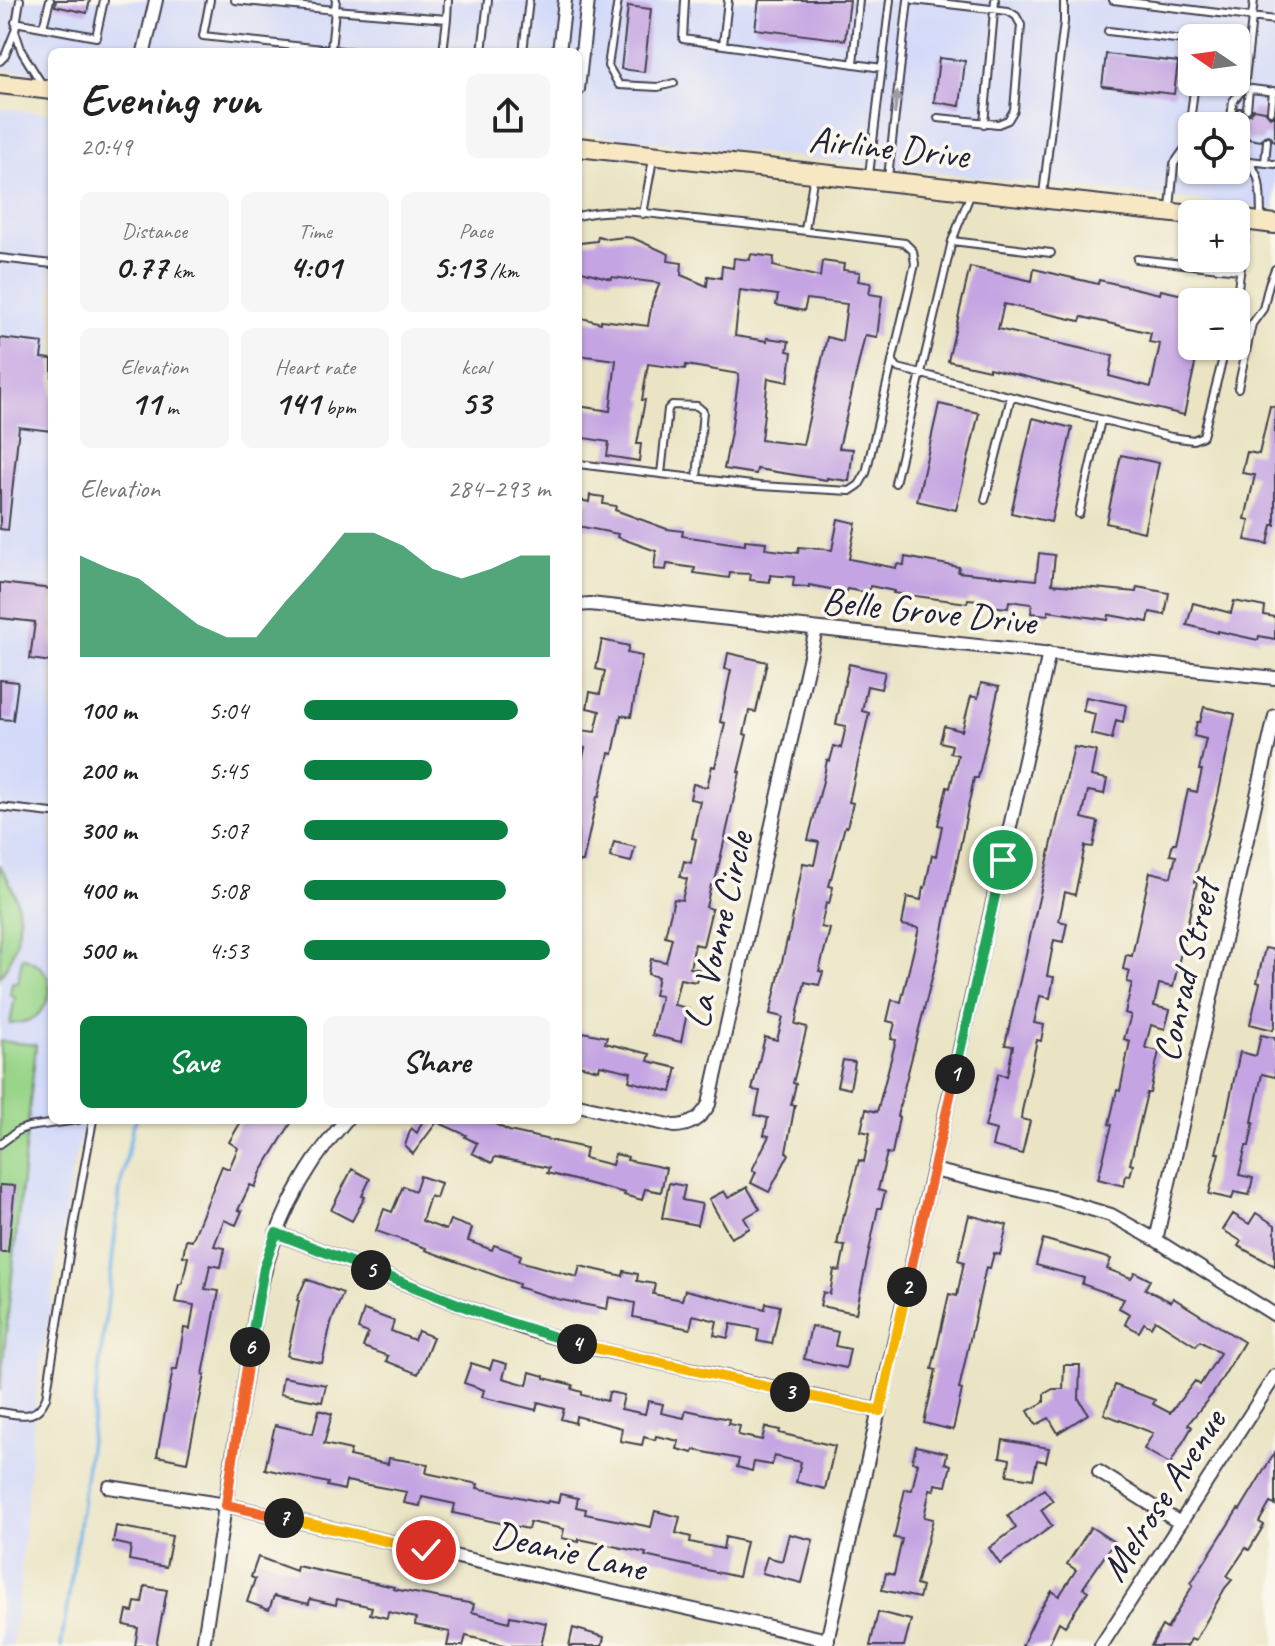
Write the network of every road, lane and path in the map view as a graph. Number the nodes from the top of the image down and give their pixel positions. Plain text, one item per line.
1 (19, 0) edge
2 (50, 0) edge
3 (104, 0) edge
4 (156, 0) edge
5 (210, 0) edge
6 (235, 0) edge
7 (336, 0) edge
8 (448, 0) edge
9 (488, 0) edge
10 (529, 0) edge
11 (565, 0) edge
12 (588, 0) edge
13 (618, 0) edge
14 (685, 0) edge
15 (728, 0) edge
16 (859, 0) edge
17 (890, 0) edge
18 (911, 0) edge
19 (995, 0) edge
20 (1064, 0) edge
21 (1113, 0) edge
22 (1254, 0) edge
23 (305, 3) edge
24 (335, 10) junction
25 (994, 10) junction
26 (1253, 17) junction
27 (447, 19) junction
28 (1275, 20) edge
29 (15, 22) junction
30 (43, 27) junction
31 (15, 31) junction
32 (1108, 31) dead end
33 (1178, 39) edge
34 (723, 45) junction
35 (145, 48) edge
36 (313, 48) edge
37 (331, 48) edge
38 (443, 48) edge
39 (482, 48) edge
40 (523, 48) edge
41 (559, 48) edge
42 (1250, 48) edge
43 (582, 53) edge
44 (0, 61) edge
45 (853, 64) junction
46 (882, 68) junction
47 (674, 83) dead end
48 (0, 84) edge
49 (48, 89) edge
50 (1250, 89) edge
51 (48, 90) edge
52 (1274, 92) edge
53 (1193, 96) edge
54 (1246, 96) edge
55 (1247, 109) dead end
56 (1271, 111) dead end
57 (938, 118) dead end
58 (984, 124) junction
59 (1267, 141) dead end
60 (582, 147) edge
61 (654, 155) junction
62 (1250, 161) joint
63 (1265, 163) junction
64 (1275, 164) edge
65 (814, 173) junction
66 (868, 179) junction
67 (887, 181) junction
68 (973, 190) junction
69 (1043, 198) junction
70 (1170, 212) junction
71 (1178, 213) edge
72 (643, 214) junction
73 (582, 215) edge
74 (1255, 221) edge
75 (805, 230) junction
76 (952, 241) junction
77 (1051, 253) dead end
78 (0, 258) edge
79 (1137, 259) dead end
80 (1178, 263) edge
81 (48, 264) edge
82 (1275, 269) edge
83 (892, 360) junction
84 (1222, 360) edge
85 (921, 374) junction
86 (1238, 388) dead end
87 (1011, 397) junction
88 (1101, 420) junction
89 (582, 464) edge
90 (661, 474) junction
91 (697, 478) junction
92 (895, 483) dead end
93 (985, 500) dead end
94 (1079, 514) dead end
95 (582, 605) edge
96 (816, 629) junction
97 (1049, 653) junction
98 (1275, 678) edge
99 (1275, 716) edge
100 (0, 807) edge
101 (48, 813) edge
102 (582, 1106) edge
103 (51, 1124) edge
104 (92, 1124) edge
105 (343, 1124) edge
106 (0, 1144) edge
107 (933, 1170) junction
108 (276, 1233) junction
109 (1156, 1240) junction
110 (1275, 1315) edge
111 (1275, 1376) edge
112 (880, 1411) junction
113 (0, 1412) edge
114 (1099, 1472) dead end
115 (109, 1487) dead end
116 (226, 1505) junction
117 (1180, 1523) junction
118 (827, 1643) edge
119 (203, 1646) edge
120 (1101, 1646) edge

1 - 29 lane
2 - 30 lane
3 - 30 lane
4 - 35 street
5 - 36 lane
6 - 23 lane
7 - 24 lane
8 - 27 lane
9 - 39 lane
10 - 40 lane
11 - 41 street
12 - 43 street
13 - 47 lane
14 - 34 lane
15 - 34 lane
16 - 45 lane
17 - 46 lane
18 - 25 lane
67 -> 18 lane
19 - 25 lane
20 - 69 lane
21 - 26 lane
22 - 26 lane
23 - 24 lane
24 - 27 lane
24 - 37 lane
25 - 58 lane
25 - 58 lane
26 - 28 lane
26 - 42 lane
27 - 38 lane
29 - 30 lane
29 - 31 lane
31 - 44 lane
31 - 49 lane
32 - 33 lane
34 - 45 lane
45 - 46 lane
46 - 66 lane
48 - 51 main road
50 - 52 lane
52 - 56 lane
53 - 70 lane
54 - 55 lane
57 - 58 lane
59 - 63 lane
60 - 61 main road, Airline Drive
61 - 65 main road, Airline Drive
61 - 72 lane
62 - 63 lane
62 - 74 lane
63 - 64 lane
65 - 66 main road, Airline Drive
65 - 75 lane
66 - 67 main road, Airline Drive
67 - 68 main road, Airline Drive
68 - 69 main road, Airline Drive
68 - 76 lane
69 - 70 main road, Airline Drive
70 - 71 main road, Airline Drive
72 - 73 lane
72 - 75 lane
75 - 83 lane
76 - 77 lane
76 - 85 lane
78 - 81 lane
79 - 80 lane
82 - 86 lane
83 - 85 lane
83 - 91 lane
84 - 88 lane
85 - 87 lane
85 - 92 lane
87 - 88 lane
87 - 93 lane
88 - 94 lane
89 - 90 lane
90 - 91 lane
90 - 91 lane
95 - 96 street, Belle Grove Drive
96 - 97 street, Belle Grove Drive
96 - 102 street, La Vonne Circle
97 - 98 street, Belle Grove Drive
97 - 107 street
99 - 109 street, Conrad Street
100 - 101 lane
103 - 106 lane
104 - 113 lane
105 - 108 street
107 - 109 street
107 - 112 street
108 - 112 street
108 - 116 street
109 - 110 street
111 - 117 street, Melrose Avenue
112 - 118 street
114 - 117 street
115 - 116 street, Deanie Lane
116 - 118 street, Deanie Lane
116 - 119 street
117 - 120 street, Melrose Avenue

